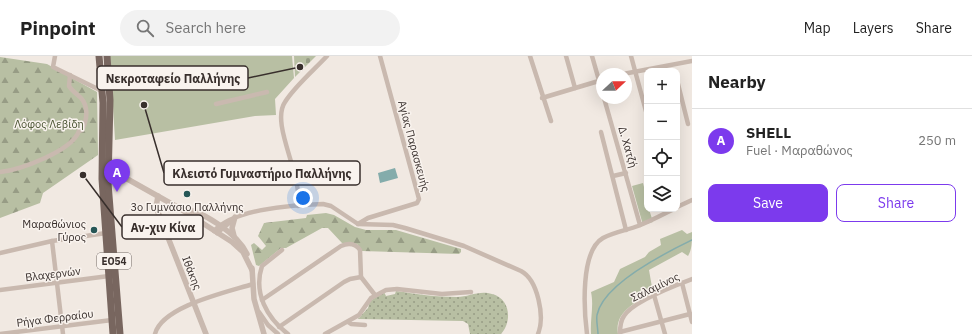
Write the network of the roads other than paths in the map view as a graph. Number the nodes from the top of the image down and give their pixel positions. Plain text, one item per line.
1 (55, 56) edge
2 (99, 56) edge
3 (107, 56) edge
4 (327, 56) edge
5 (380, 56) edge
6 (530, 56) edge
7 (566, 56) edge
8 (592, 56) edge
9 (631, 56) edge
10 (692, 61) edge
11 (596, 68) edge
12 (674, 68) edge
13 (644, 71) edge
14 (632, 72) edge
15 (635, 72) junction
16 (70, 75) junction
17 (596, 82) edge
18 (575, 88) junction
19 (102, 91) junction
20 (267, 92) dead end
21 (680, 92) edge
22 (542, 98) junction
23 (216, 104) dead end
24 (606, 104) edge
25 (644, 104) edge
26 (551, 121) dead end
27 (688, 124) dead end
28 (601, 132) dead end
29 (106, 167) junction
30 (0, 172) edge
31 (626, 173) junction
32 (613, 176) junction
33 (158, 196) junction
34 (692, 200) edge
35 (298, 206) junction
36 (680, 206) edge
37 (179, 208) junction
38 (668, 212) edge
39 (235, 217) junction
40 (358, 224) junction
41 (640, 225) junction
42 (221, 226) junction
43 (626, 230) junction
44 (216, 232) junction
45 (106, 233) junction
46 (234, 236) junction
47 (52, 240) junction
48 (282, 250) dead end
49 (0, 253) edge
50 (252, 268) junction
51 (109, 276) junction
52 (361, 277) junction
53 (692, 279) edge
54 (682, 282) junction
55 (57, 283) junction
56 (253, 284) junction
57 (0, 290) edge
58 (470, 292) dead end
59 (375, 295) junction
60 (654, 295) junction
61 (262, 300) junction
62 (193, 304) junction
63 (256, 307) junction
64 (690, 314) junction
65 (112, 320) junction
66 (661, 321) junction
67 (348, 322) junction
68 (692, 322) edge
69 (365, 325) dead end
70 (62, 326) junction
71 (279, 327) junction
72 (620, 333) edge
73 (0, 334) edge
74 (63, 334) edge
75 (113, 334) edge
76 (120, 334) edge
77 (155, 334) edge
78 (206, 334) edge
79 (264, 334) edge
80 (278, 334) edge
81 (288, 334) edge
82 (325, 334) edge
83 (538, 334) edge
84 (587, 334) edge
85 (665, 334) edge

1 - 16 street
2 - 19 main road, ΕΟ54
3 - 29 main road, ΕΟ54
4 - 35 street
5 - 40 street, Αγίας Παρασκευής
6 - 22 street
7 - 18 street
8 - 11 street
9 - 15 street
10 - 12 street
13 - 15 street
14 - 15 street
15 - 25 street
16 - 19 street
16 - 30 street
17 - 18 street
18 - 22 street
19 - 29 main road, ΕΟ54
20 - 23 street
21 - 27 street
22 - 26 street
24 - 31 street, Δ. Χατζή
28 - 32 street
29 - 33 street
29 - 45 main road, ΕΟ54
29 - 76 main road, ΕΟ54
31 - 32 street
31 - 41 street, Δ. Χατζή
32 - 43 street
33 - 37 street
33 - 62 street, Ιθάκης
34 - 36 street
35 - 39 street
35 - 40 street
37 - 42 street
37 - 44 street
38 - 41 street
39 - 42 street
39 - 46 street
40 - 83 street
41 - 43 street
42 - 44 street
42 - 46 street
43 - 84 street
44 - 50 street
45 - 47 street
45 - 51 main road, ΕΟ54
46 - 50 street
47 - 49 street
47 - 55 street
48 - 61 street
50 - 56 street
51 - 55 street, Βλαχερνών
51 - 65 main road, ΕΟ54
52 - 59 street
52 - 61 street
52 - 71 street
53 - 54 street, Σαλαμίνος
54 - 60 street, Σαλαμίνος
54 - 64 street
55 - 57 street, Βλαχερνών
55 - 70 street
56 - 62 street
56 - 63 street
58 - 59 street
59 - 67 street
60 - 66 street
60 - 72 street, Σαλαμίνος
61 - 71 street
62 - 77 street
62 - 78 street, Ιθάκης
63 - 79 street
63 - 80 street
64 - 66 street
64 - 68 street
65 - 70 street, Ρήγα Φερραίου
65 - 75 main road, ΕΟ54
66 - 72 street
66 - 85 street
67 - 69 street
67 - 82 street
70 - 73 street, Ρήγα Φερραίου
70 - 74 street
71 - 81 street

